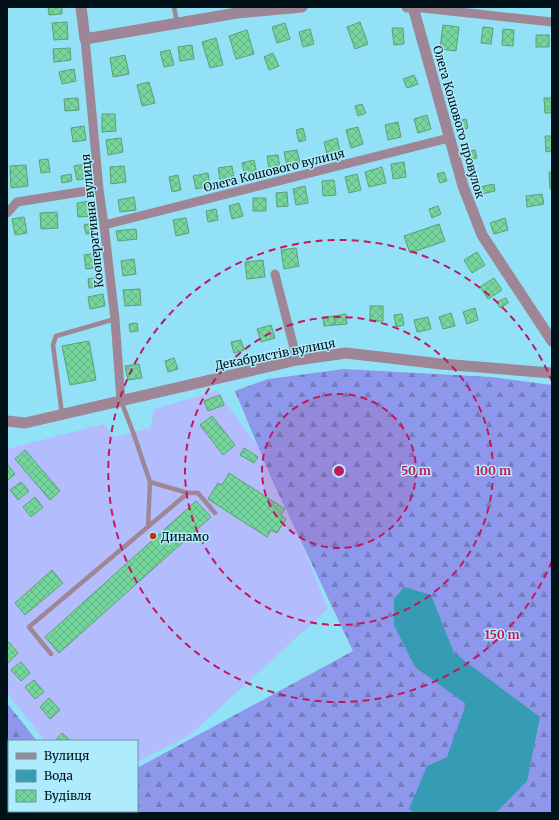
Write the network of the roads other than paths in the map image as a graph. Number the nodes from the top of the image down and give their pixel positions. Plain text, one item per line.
1 (81, 7) edge
2 (174, 7) edge
3 (302, 7) edge
4 (407, 7) edge
5 (413, 8) edge
6 (237, 10) edge
7 (552, 22) edge
8 (177, 23) junction
9 (85, 39) junction
10 (449, 138) junction
11 (99, 189) junction
12 (7, 213) edge
13 (104, 225) junction
14 (275, 274) dead end
15 (114, 320) junction
16 (552, 341) edge
17 (297, 360) junction
18 (552, 373) edge
19 (121, 401) junction
20 (62, 414) junction
21 (7, 421) edge
22 (150, 482) junction
23 (188, 493) junction
24 (214, 513) dead end
25 (148, 527) junction
26 (51, 654) dead end

1 - 9 street
2 - 8 lane
3 - 6 street
4 - 5 street
5 - 7 street
5 - 10 street, Олега Кошового провулок
6 - 8 street
8 - 9 street
9 - 11 street, Кооперативна вулиця
10 - 13 street, Олега Кошового вулиця
10 - 16 street, Олега Кошового провулок
11 - 12 street
11 - 13 street, Кооперативна вулиця
13 - 15 street, Кооперативна вулиця
14 - 17 street
15 - 19 street, Кооперативна вулиця
15 - 20 lane
17 - 18 street, Декабристів вулиця
17 - 19 street, Декабристів вулиця
19 - 20 street, Декабристів вулиця
19 - 22 lane
20 - 21 street, Декабристів вулиця
22 - 23 lane
22 - 25 lane
23 - 24 lane
23 - 25 lane
25 - 26 lane

